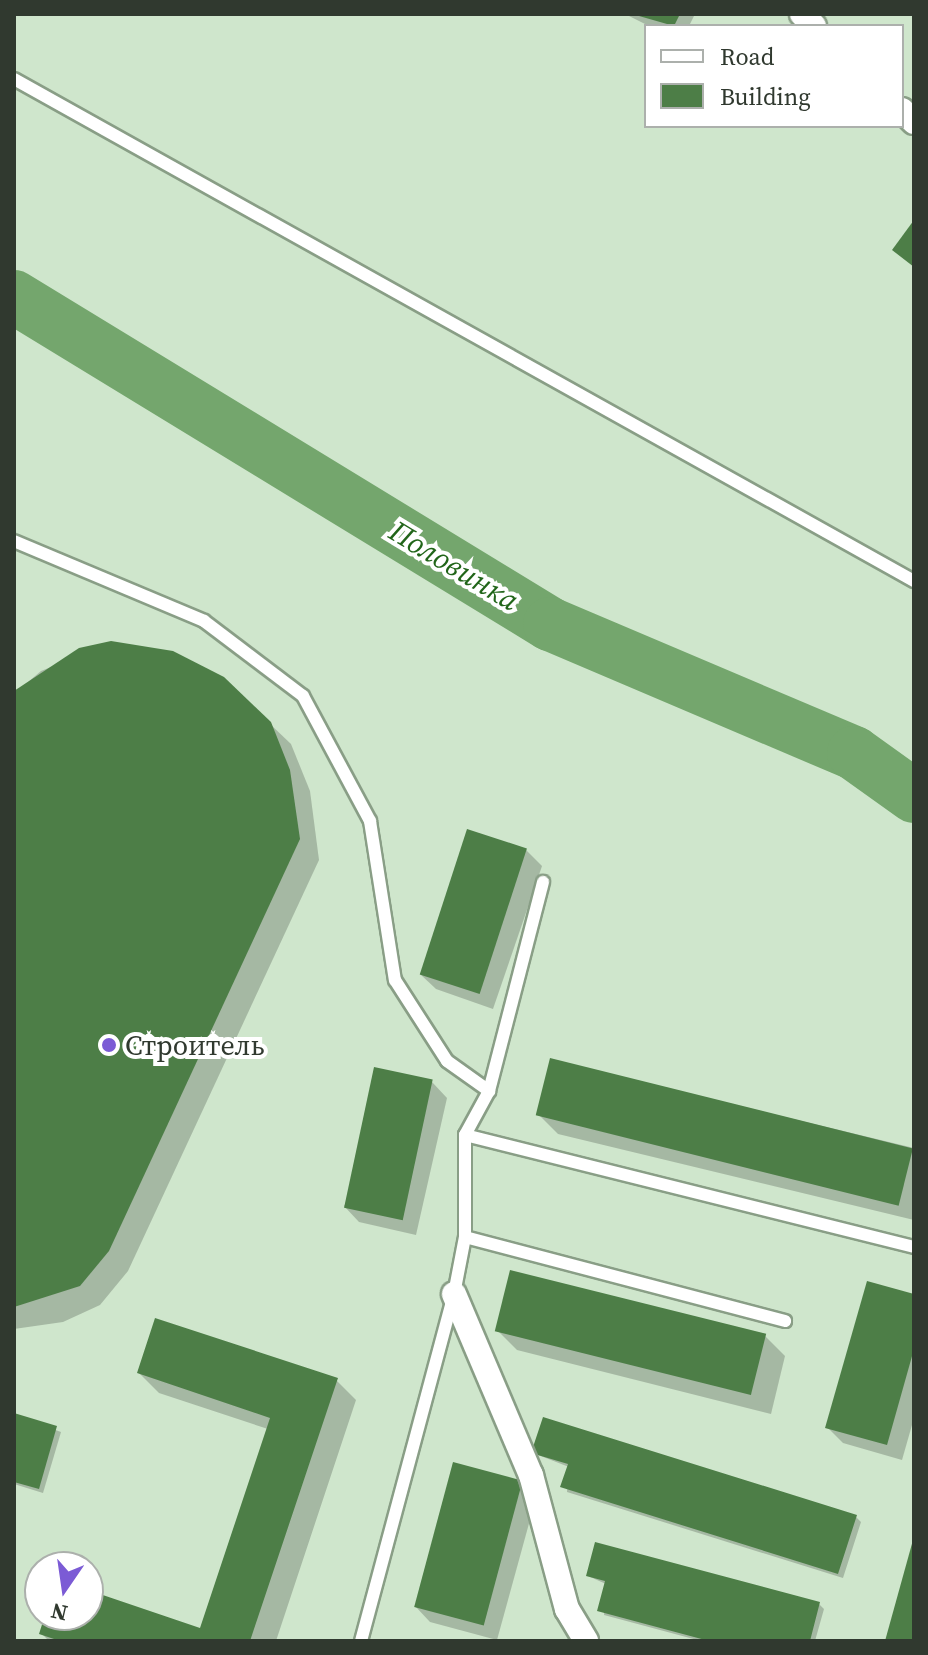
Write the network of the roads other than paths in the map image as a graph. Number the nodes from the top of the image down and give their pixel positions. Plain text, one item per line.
1 (14, 79) edge
2 (14, 541) edge
3 (914, 581) edge
4 (543, 882) dead end
5 (489, 1091) junction
6 (465, 1135) junction
7 (465, 1237) junction
8 (914, 1247) edge
9 (454, 1294) junction
10 (785, 1321) dead end
11 (361, 1641) edge
12 (586, 1641) edge

1 - 3 lane
2 - 5 lane
4 - 5 lane
5 - 6 lane
6 - 7 lane
6 - 8 lane
7 - 9 lane
7 - 10 lane
9 - 11 lane
9 - 12 street

